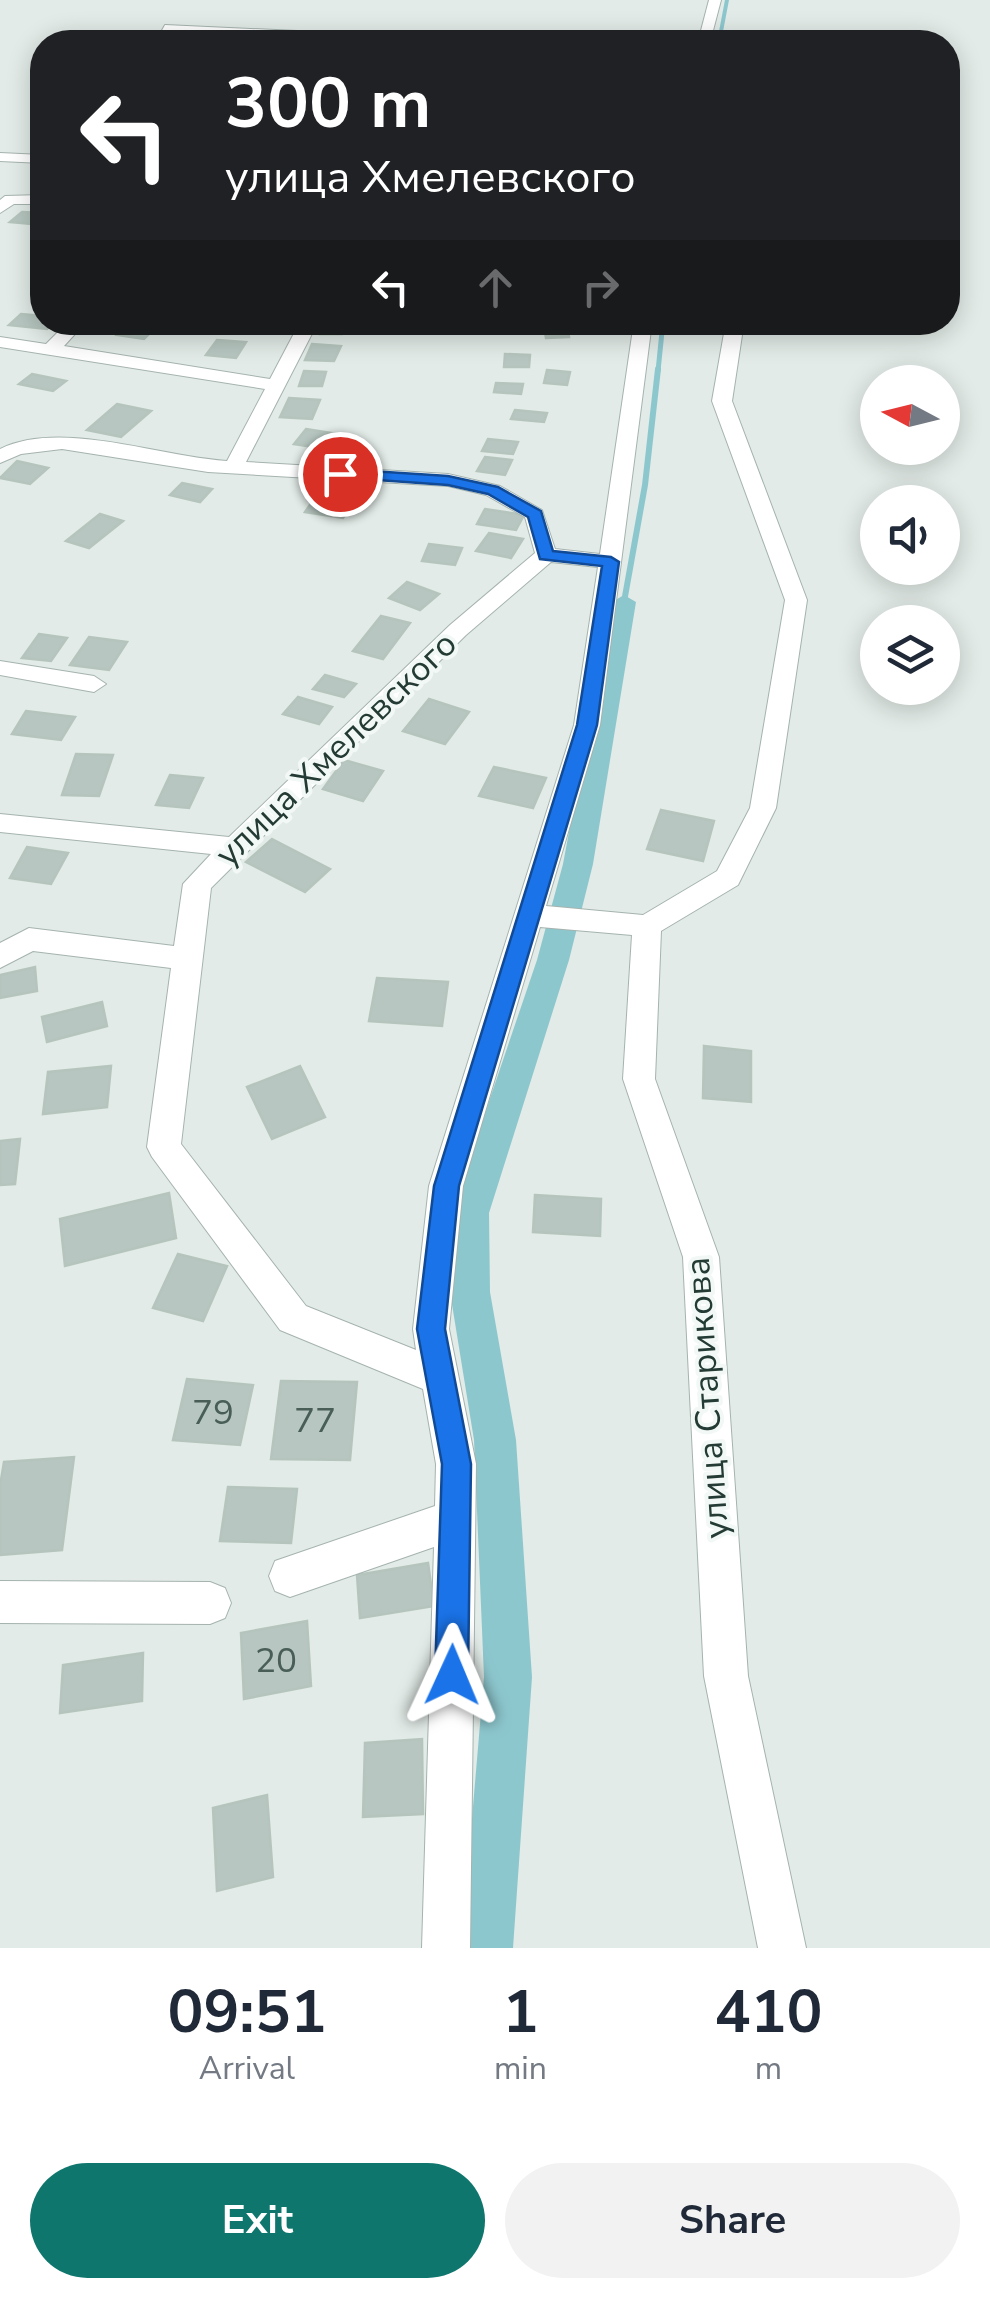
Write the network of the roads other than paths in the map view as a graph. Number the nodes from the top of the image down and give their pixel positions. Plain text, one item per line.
1 (715, 0) edge
2 (170, 15) dead end
3 (165, 30) edge
4 (707, 30) edge
5 (0, 157) edge
6 (30, 158) edge
7 (30, 201) edge
8 (5, 203) edge
9 (65, 335) edge
10 (302, 335) edge
11 (641, 335) edge
12 (733, 335) edge
13 (0, 342) edge
14 (50, 350) junction
15 (276, 385) junction
16 (0, 457) edge
17 (233, 468) junction
18 (546, 556) junction
19 (611, 562) junction
20 (0, 668) edge
21 (94, 684) dead end
22 (0, 824) edge
23 (236, 847) junction
24 (530, 915) junction
25 (638, 926) junction
26 (0, 957) edge
27 (188, 960) junction
28 (440, 1378) junction
29 (455, 1520) junction
30 (290, 1576) dead end
31 (0, 1602) edge
32 (210, 1603) dead end
33 (446, 1948) edge
34 (782, 1948) edge

1 - 4 street
2 - 3 street
5 - 6 street
7 - 8 street
9 - 14 street
10 - 15 street
11 - 19 street
12 - 25 street
13 - 14 street
14 - 15 street
15 - 17 street
16 - 17 street
17 - 18 street
18 - 19 street
18 - 23 street, улица Хмелевского
19 - 24 street
20 - 21 street
22 - 23 street
23 - 27 street, улица Хмелевского
24 - 25 street
24 - 28 street
25 - 34 street, улица Старикова
26 - 27 street
27 - 28 street, улица Хмелевского
28 - 29 street
29 - 30 street
29 - 33 street
31 - 32 street

